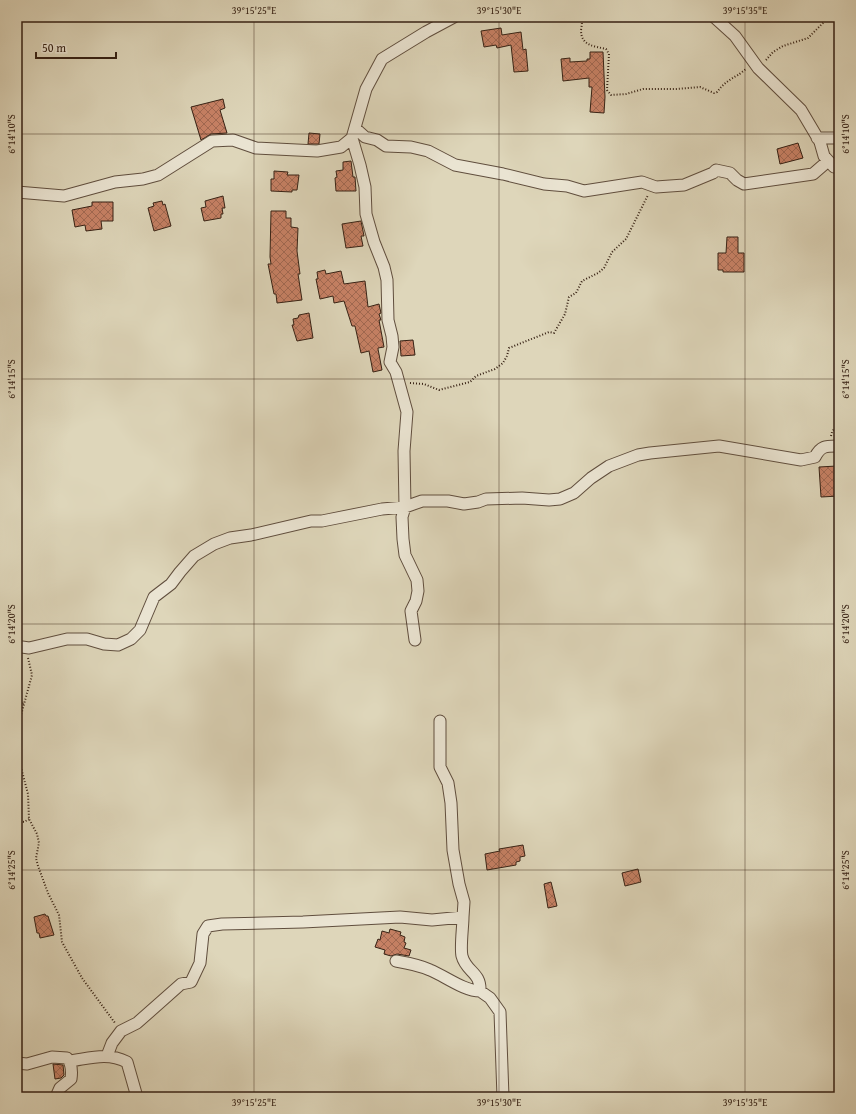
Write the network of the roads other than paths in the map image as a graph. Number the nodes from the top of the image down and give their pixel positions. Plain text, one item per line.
1 (454, 17) edge
2 (714, 17) edge
3 (354, 133) junction
4 (817, 138) junction
5 (839, 138) edge
6 (828, 161) junction
7 (839, 168) edge
8 (17, 192) edge
9 (839, 446) edge
10 (405, 507) junction
11 (415, 640) dead end
12 (22, 647) road end
13 (440, 721) dead end
14 (463, 918) junction
15 (396, 961) dead end
16 (480, 991) junction
17 (107, 1056) junction
18 (70, 1061) junction
19 (17, 1063) edge
20 (56, 1097) edge
21 (137, 1097) edge
22 (503, 1097) edge

1 - 3 street
2 - 4 street
3 - 6 street
3 - 8 street
3 - 10 street
4 - 5 street
4 - 6 street
6 - 7 street
9 - 10 street
10 - 11 street
10 - 12 street
13 - 14 street
14 - 16 street
14 - 17 street
15 - 16 street
16 - 22 street
17 - 18 street
17 - 21 street
18 - 19 street
18 - 20 street

